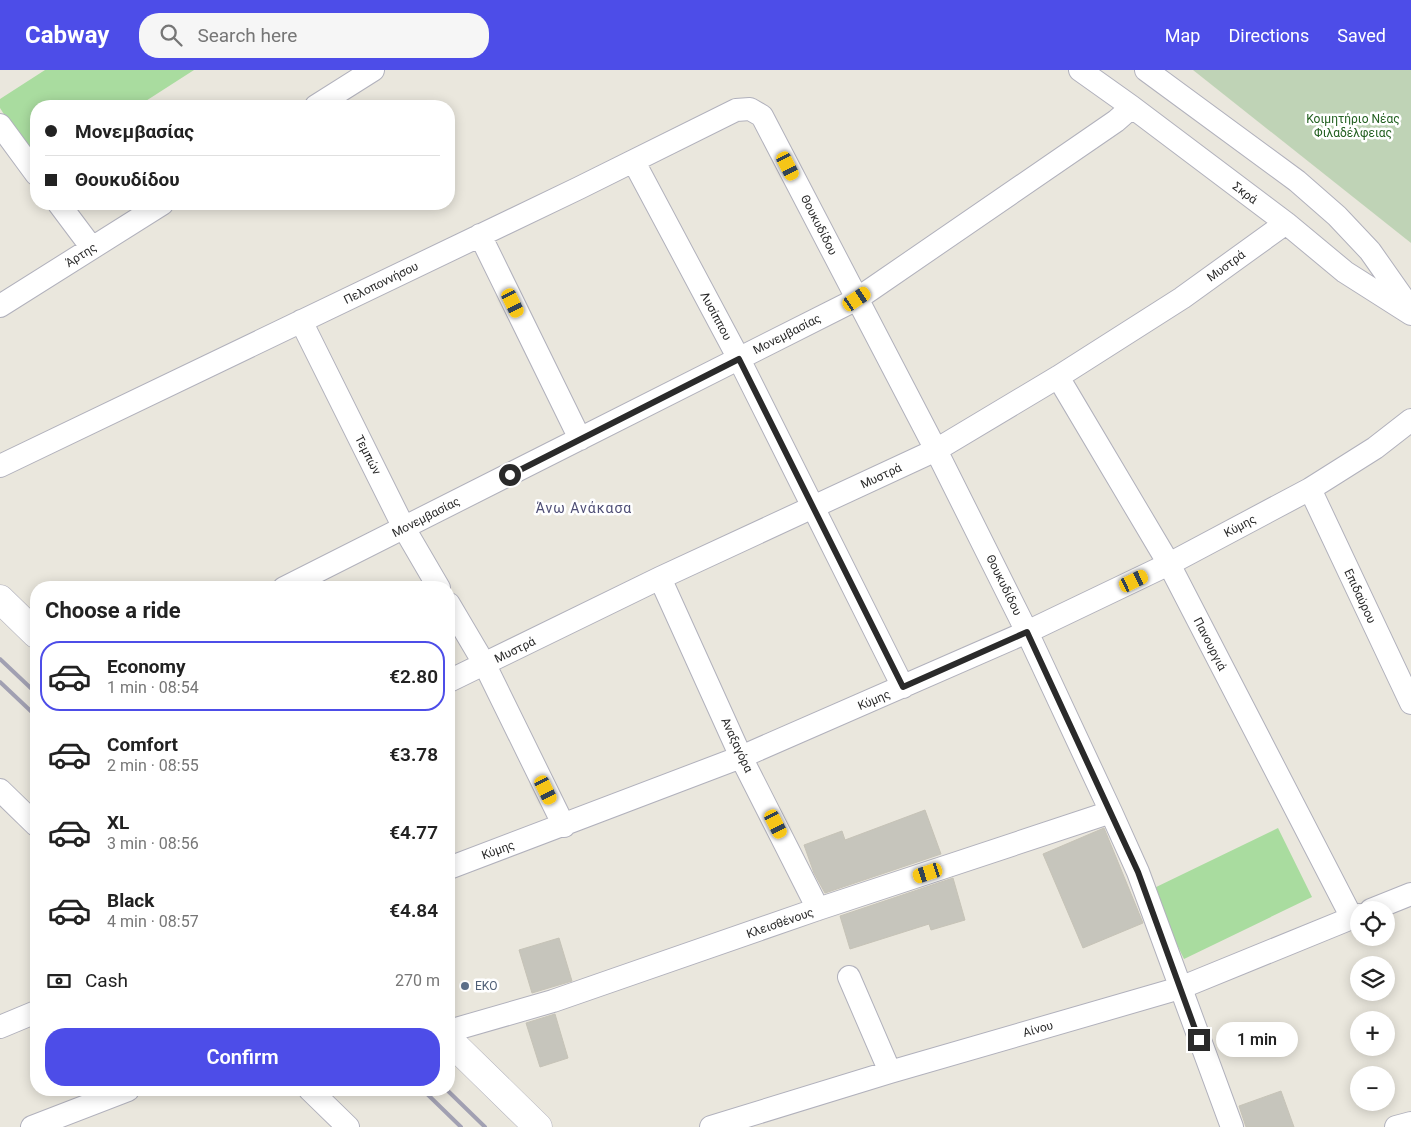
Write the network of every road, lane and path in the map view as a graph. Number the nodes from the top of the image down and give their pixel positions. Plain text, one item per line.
1 (374, 70) edge
2 (1080, 70) edge
3 (1146, 70) edge
4 (326, 100) edge
5 (1132, 107) junction
6 (762, 116) joint
7 (0, 126) edge
8 (634, 162) junction
9 (30, 166) edge
10 (64, 210) edge
11 (152, 210) edge
12 (1286, 223) junction
13 (480, 235) junction
14 (92, 248) junction
15 (857, 299) junction
16 (0, 306) edge
17 (1411, 309) edge
18 (1411, 314) edge
19 (301, 321) junction
20 (739, 359) junction
21 (1058, 377) junction
22 (1411, 420) edge
23 (580, 439) junction
24 (936, 450) junction
25 (0, 466) edge
26 (1310, 489) junction
27 (814, 508) junction
28 (404, 528) junction
29 (1169, 564) junction
30 (660, 578) junction
31 (298, 581) edge
32 (435, 581) edge
33 (0, 599) edge
34 (455, 614) edge
35 (30, 628) edge
36 (1027, 632) junction
37 (485, 665) junction
38 (455, 678) edge
39 (903, 687) junction
40 (1411, 703) edge
41 (741, 757) junction
42 (5, 801) edge
43 (1111, 812) junction
44 (30, 820) edge
45 (564, 826) junction
46 (455, 866) edge
47 (1411, 894) edge
48 (1353, 901) edge
49 (1393, 901) edge
50 (818, 909) junction
51 (1350, 918) edge
52 (849, 977) dead end
53 (1180, 988) junction
54 (30, 1014) edge
55 (0, 1027) edge
56 (455, 1029) edge
57 (455, 1046) edge
58 (890, 1072) junction
59 (112, 1096) edge
60 (316, 1096) edge
61 (1411, 1122) edge
62 (32, 1127) edge
63 (348, 1127) edge
64 (538, 1127) edge
65 (711, 1127) edge
66 (1232, 1127) edge
67 (1396, 1127) edge

1 - 4 street
2 - 5 street, Σκρά
3 - 17 street
5 - 12 street, Σκρά
5 - 15 street, Μονεμβασίας
6 - 8 street, Πελοποννήσου
6 - 15 street, Θουκυδίδου
7 - 9 street
8 - 13 street, Πελοποννήσου
8 - 20 street, Λυσίππου
10 - 14 street
11 - 14 street, Άρτης
12 - 18 street, Σκρά
12 - 21 street, Μυστρά
13 - 19 street, Πελοποννήσου
13 - 23 street
14 - 16 street, Άρτης
15 - 20 street, Μονεμβασίας
15 - 24 street, Θουκυδίδου
19 - 25 street, Πελοποννήσου
19 - 28 street, Τεμπών
20 - 23 street, Μονεμβασίας
20 - 27 street, Λυσίππου
21 - 24 street, Μυστρά
21 - 29 street, Πανουργιά
22 - 26 street, Κύμης
23 - 28 street, Μονεμβασίας
24 - 27 street, Μυστρά
24 - 36 street, Θουκυδίδου
26 - 29 street, Κύμης
26 - 40 street, Επιδαύρου
27 - 30 street, Μυστρά
27 - 39 street, Λυσίππου
28 - 31 street, Μονεμβασίας
28 - 32 street, Τεμπών
29 - 36 street, Κύμης
29 - 48 street, Πανουργιά
30 - 37 street, Μυστρά
30 - 41 street, Αναξαγόρα
33 - 35 street
34 - 37 street
36 - 39 street, Κύμης
36 - 43 street, Θουκυδίδου
37 - 38 street, Μυστρά
37 - 45 street
39 - 41 street, Κύμης
41 - 45 street, Κύμης
41 - 50 street, Αναξαγόρα
42 - 44 street
43 - 50 street, Κλεισθένους
43 - 53 street, Θουκυδίδου
45 - 46 street, Κύμης
47 - 49 street, Αίνου
50 - 56 street, Κλεισθένους
51 - 53 street, Αίνου
52 - 58 street
53 - 58 street, Αίνου
53 - 66 street, Θουκυδίδου
54 - 55 street
57 - 64 street
58 - 65 street, Αίνου
59 - 62 street
60 - 63 street
61 - 67 street

